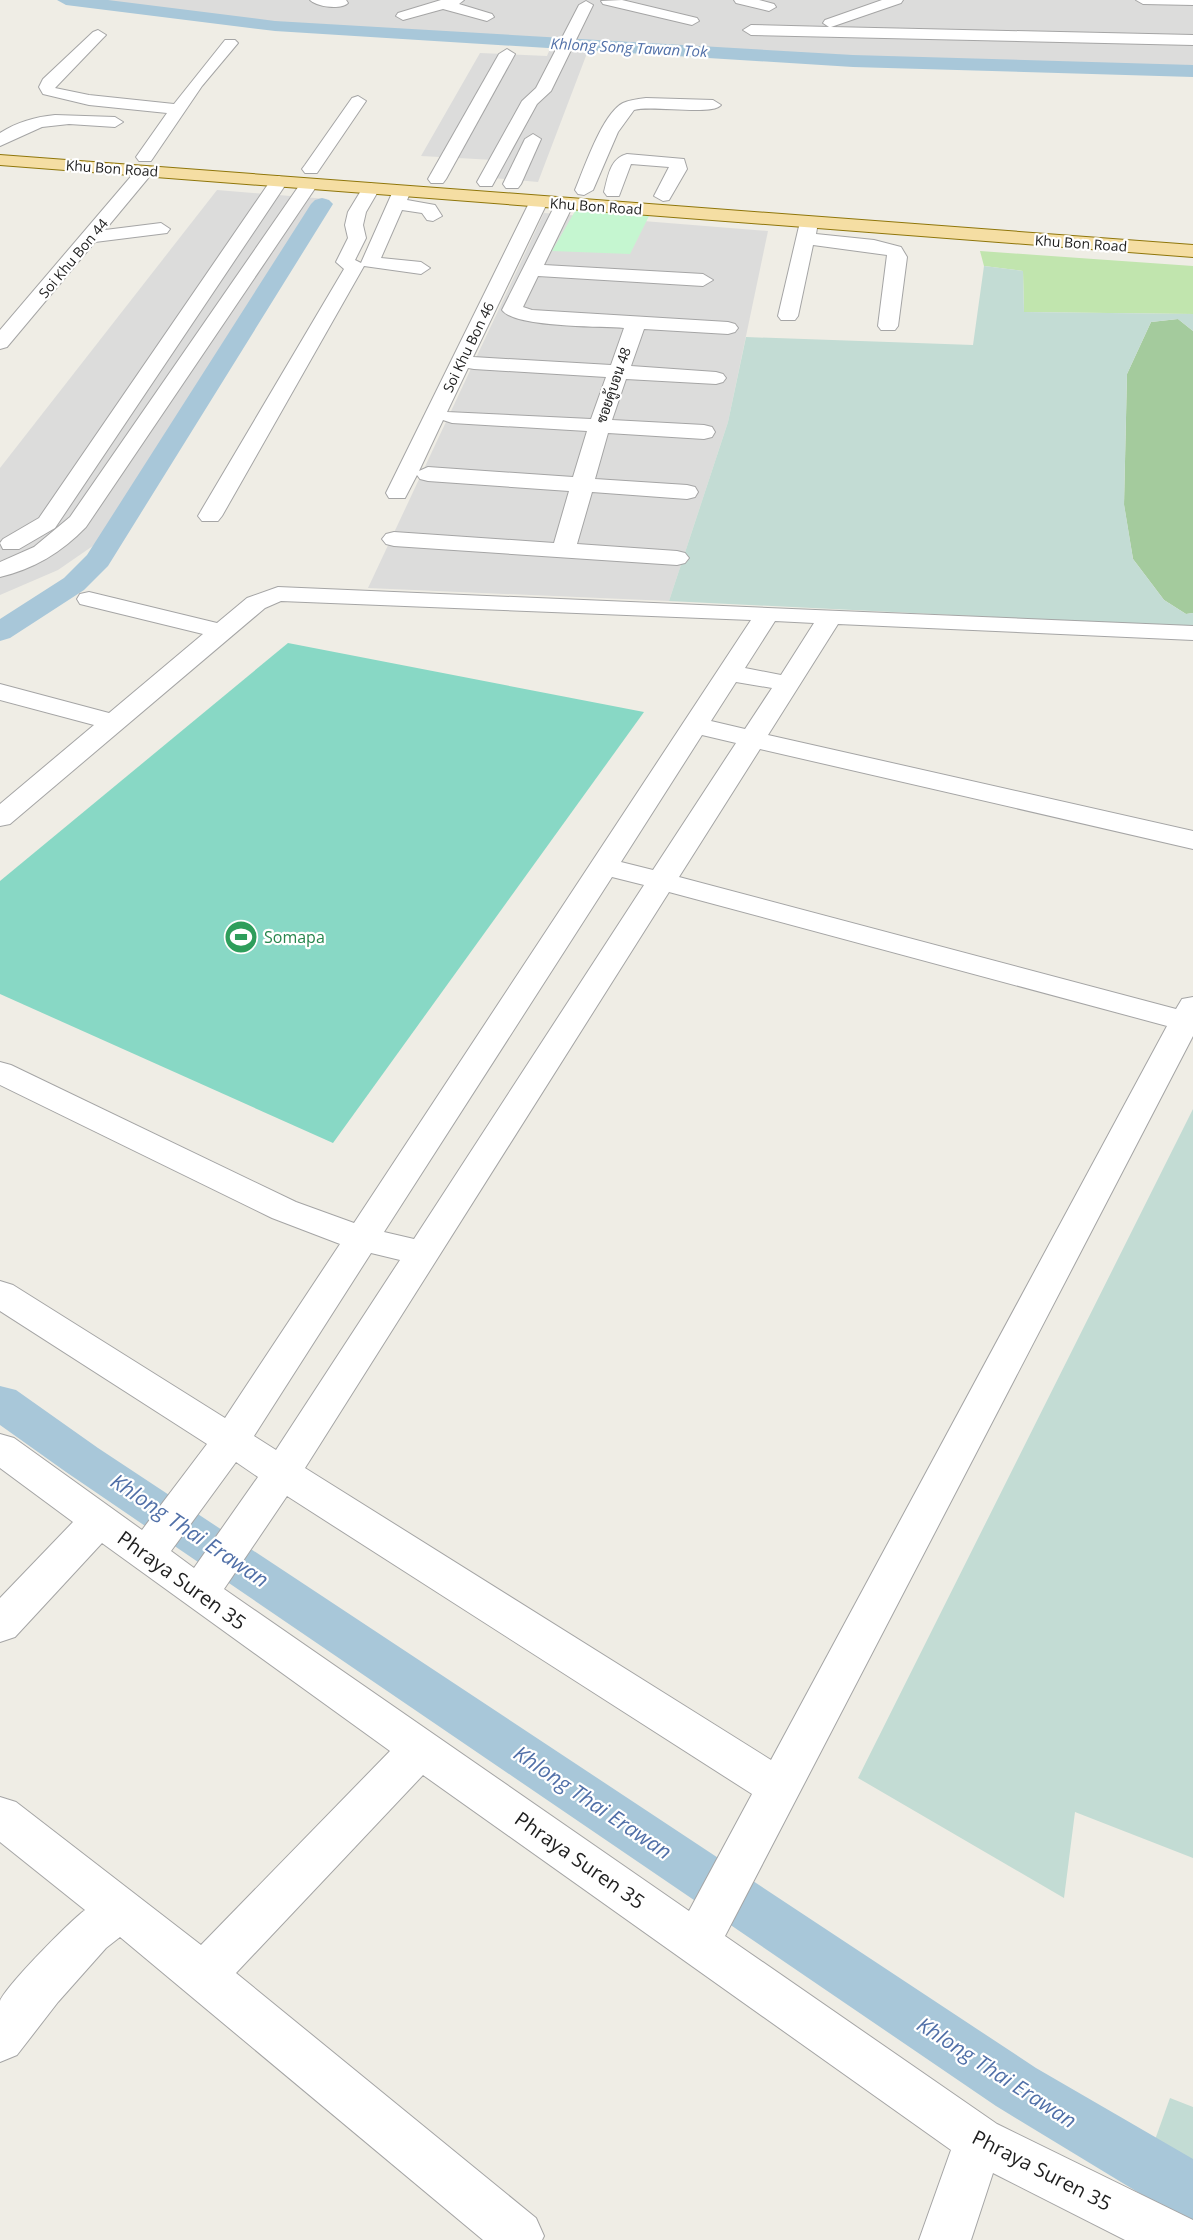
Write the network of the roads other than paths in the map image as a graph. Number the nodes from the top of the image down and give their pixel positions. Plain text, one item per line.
1 (317, 0) edge
2 (608, 0) edge
3 (741, 0) edge
4 (896, 0) edge
5 (1143, 0) edge
6 (1193, 1) edge
7 (450, 2) edge
8 (341, 3) dead end
9 (579, 3) edge
10 (769, 7) dead end
11 (911, 8) edge
12 (403, 16) dead end
13 (487, 16) dead end
14 (692, 21) dead end
15 (751, 30) dead end
16 (819, 30) junction
17 (917, 33) junction
18 (98, 35) dead end
19 (1193, 40) edge
20 (230, 43) dead end
21 (507, 54) dead end
22 (543, 92) junction
23 (358, 101) dead end
24 (713, 105) dead end
25 (178, 109) junction
26 (168, 125) junction
27 (0, 141) edge
28 (0, 146) edge
29 (0, 160) edge
30 (145, 164) junction
31 (310, 176) junction
32 (437, 179) junction
33 (279, 181) junction
34 (486, 182) junction
35 (512, 184) junction
36 (614, 186) junction
37 (371, 189) junction
38 (584, 190) junction
39 (666, 190) junction
40 (399, 197) junction
41 (539, 201) junction
42 (565, 203) junction
43 (433, 216) dead end
44 (160, 229) dead end
45 (807, 230) junction
46 (1193, 236) edge
47 (92, 237) junction
48 (1193, 251) edge
49 (421, 268) dead end
50 (532, 270) junction
51 (703, 280) dead end
52 (788, 316) dead end
53 (636, 322) junction
54 (888, 326) dead end
55 (728, 328) dead end
56 (0, 343) edge
57 (474, 363) dead end
58 (618, 372) junction
59 (716, 378) dead end
60 (452, 417) dead end
61 (599, 426) junction
62 (704, 432) dead end
63 (428, 474) dead end
64 (580, 485) junction
65 (687, 492) dead end
66 (397, 493) dead end
67 (210, 516) dead end
68 (39, 529) junction
69 (69, 533) junction
70 (394, 539) dead end
71 (0, 550) edge
72 (564, 550) junction
73 (677, 558) dead end
74 (0, 570) edge
75 (88, 599) dead end
76 (768, 613) junction
77 (831, 616) junction
78 (224, 632) junction
79 (1193, 633) edge
80 (730, 673) junction
81 (789, 684) junction
82 (0, 692) edge
83 (115, 723) junction
84 (696, 726) junction
85 (754, 739) junction
86 (0, 818) edge
87 (1193, 840) edge
88 (605, 866) junction
89 (662, 881) junction
90 (1189, 1014) edge
91 (0, 1072) edge
92 (362, 1239) junction
93 (423, 1253) junction
94 (0, 1294) edge
95 (231, 1440) junction
96 (0, 1448) edge
97 (282, 1473) junction
98 (100, 1519) junction
99 (146, 1555) junction
100 (198, 1593) junction
101 (0, 1624) edge
102 (421, 1748) junction
103 (780, 1789) junction
104 (0, 1816) edge
105 (120, 1910) junction
106 (697, 1942) junction
107 (203, 1975) junction
108 (0, 2039) edge
109 (979, 2141) junction
110 (518, 2235) dead end
111 (945, 2240) edge
112 (1178, 2240) edge

1 - 8 street
2 - 9 street
2 - 14 street
3 - 10 street
4 - 16 street
5 - 6 street
7 - 12 street
7 - 13 street
9 - 22 street
11 - 17 street
15 - 16 street
16 - 17 street
17 - 19 street
18 - 25 street
20 - 25 street, Soi Khu Bon 44
21 - 32 street
22 - 34 street
22 - 35 street
23 - 31 street
24 - 38 street
25 - 26 street, Soi Khu Bon 44
26 - 27 street
26 - 30 street, Soi Khu Bon 44
28 - 30 main road, Khu Bon Road
29 - 30 main road, Khu Bon Road
30 - 31 main road, Khu Bon Road
30 - 33 main road, Khu Bon Road
30 - 47 street, Soi Khu Bon 44
31 - 32 main road, Khu Bon Road
31 - 33 main road, Khu Bon Road
31 - 37 main road, Khu Bon Road
31 - 69 street
32 - 34 main road, Khu Bon Road
33 - 68 street
34 - 35 main road, Khu Bon Road
35 - 38 main road, Khu Bon Road
36 - 38 main road, Khu Bon Road
36 - 39 main road, Khu Bon Road
36 - 39 street
36 - 39 street
37 - 40 main road, Khu Bon Road
37 - 67 street
39 - 46 main road, Khu Bon Road
40 - 41 main road, Khu Bon Road
40 - 43 street
40 - 49 street
41 - 42 main road, Khu Bon Road
41 - 66 street, Soi Khu Bon 46
42 - 45 main road, Khu Bon Road
42 - 50 street
44 - 47 street
45 - 48 main road, Khu Bon Road
45 - 52 street
45 - 54 street
47 - 56 street, Soi Khu Bon 44
50 - 51 street
50 - 53 street
53 - 55 street
53 - 58 street, ซอยคู้บอน 48
57 - 58 street
58 - 59 street
58 - 61 street, ซอยคู้บอน 48
60 - 61 street
61 - 62 street
61 - 64 street, ซอยคู้บอน 48
63 - 64 street
64 - 65 street
64 - 72 street, ซอยคู้บอน 48
68 - 69 street
68 - 71 street
69 - 74 street
70 - 72 street
72 - 73 street
75 - 78 street
76 - 77 street
76 - 78 street
76 - 80 street
77 - 79 street
77 - 81 street
78 - 83 street
80 - 81 street
80 - 84 street
81 - 85 street
82 - 83 street
83 - 86 street
84 - 85 street
84 - 88 street
85 - 87 street
85 - 89 street
88 - 89 street
88 - 92 street
89 - 90 street
89 - 93 street
90 - 103 street
91 - 92 street
92 - 93 street
92 - 95 street
93 - 97 street
94 - 95 street
95 - 97 street
95 - 99 street
96 - 98 street, Phraya Suren 35
97 - 100 street
97 - 103 street
98 - 99 street, Phraya Suren 35
98 - 101 street
99 - 100 street, Phraya Suren 35
100 - 102 street, Phraya Suren 35
102 - 106 street, Phraya Suren 35
102 - 107 street
103 - 106 street
104 - 105 street
105 - 107 street
105 - 108 street
106 - 109 street, Phraya Suren 35
107 - 110 street
109 - 111 street
109 - 112 street, Phraya Suren 35

